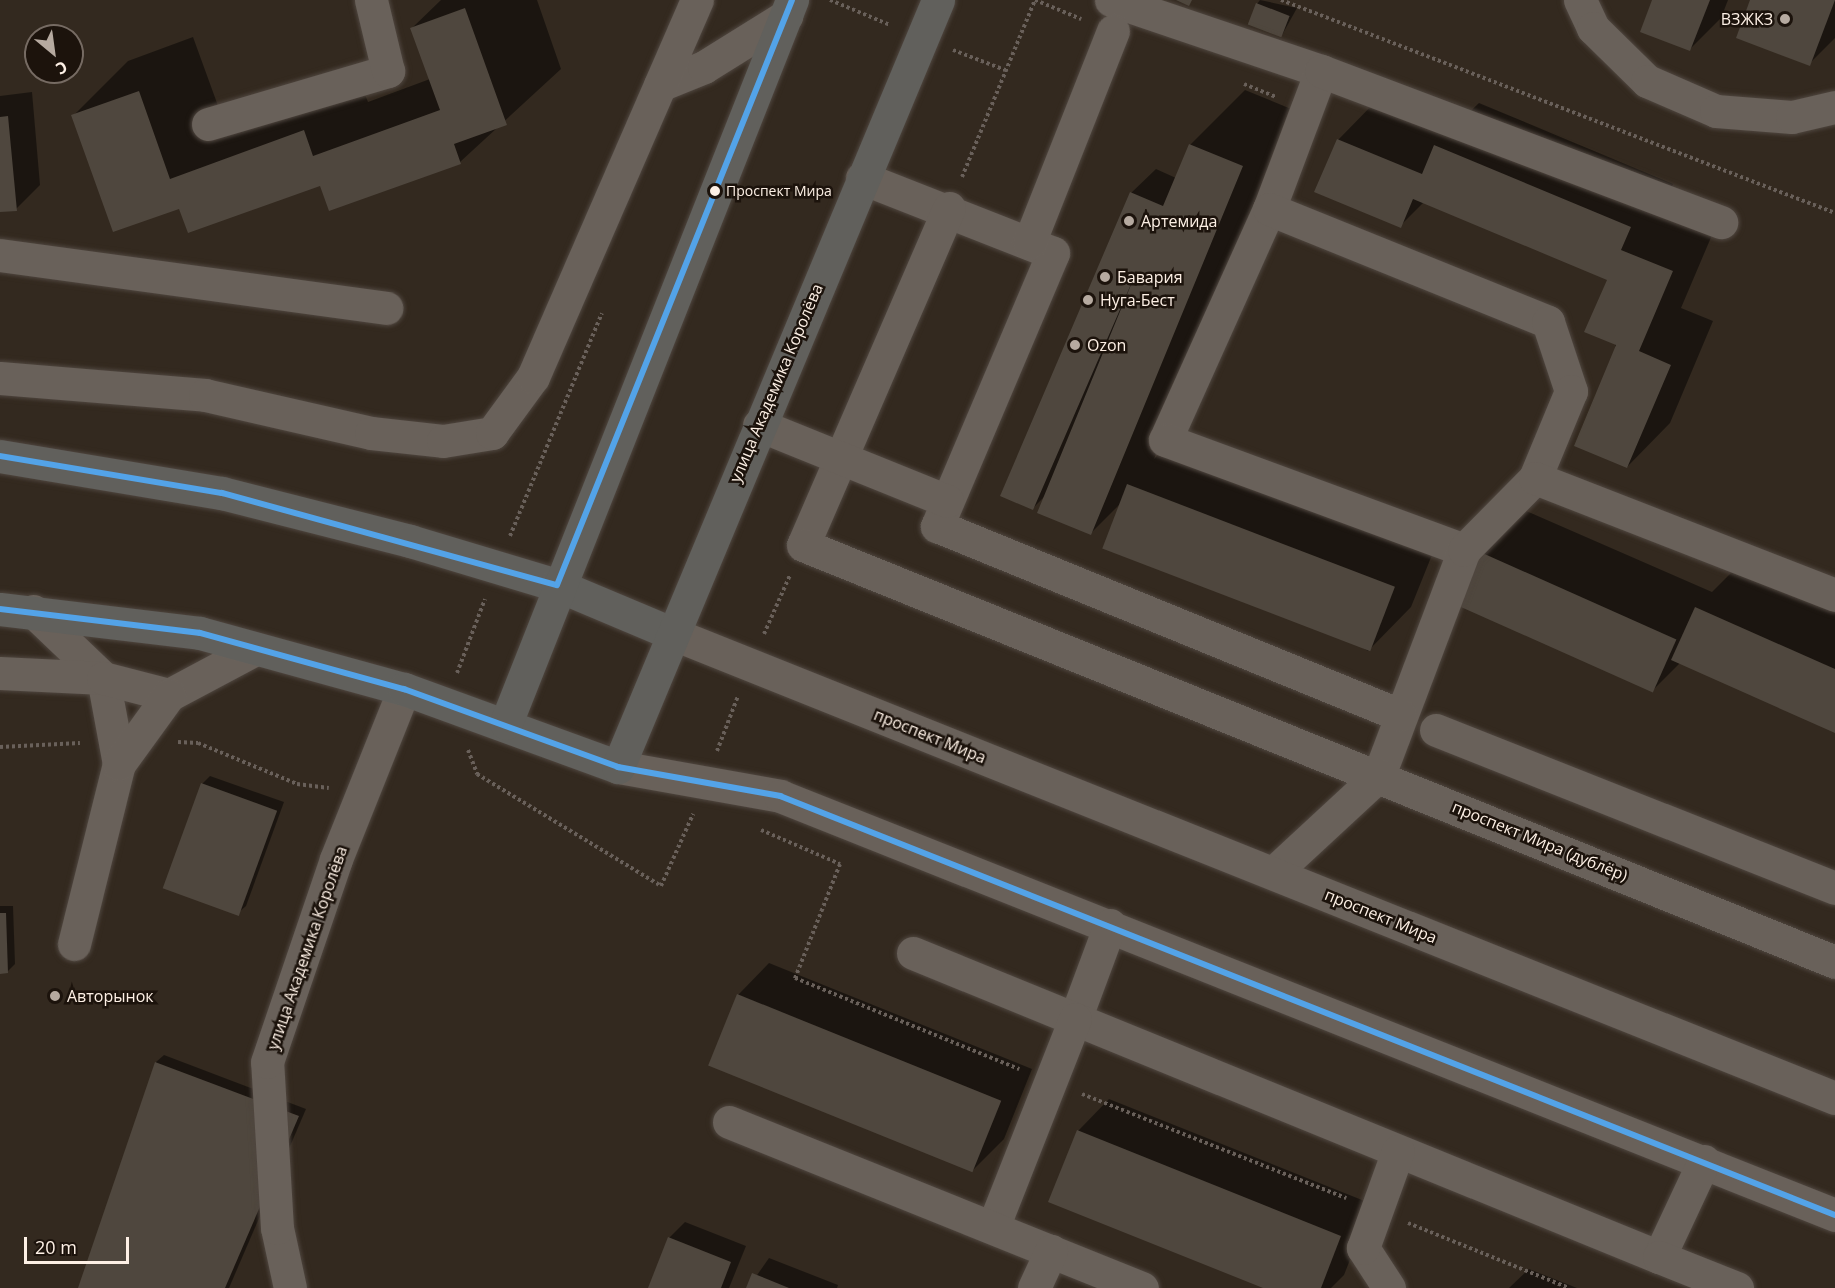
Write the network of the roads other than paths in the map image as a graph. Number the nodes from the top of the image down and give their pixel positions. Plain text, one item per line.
1 (371, 0) edge
2 (697, 0) edge
3 (938, 0) edge
4 (1580, 0) edge
5 (789, 8) edge
6 (1112, 16) edge
7 (1321, 71) junction
8 (660, 84) junction
9 (1835, 107) edge
10 (208, 124) dead end
11 (862, 178) junction
12 (950, 208) junction
13 (1269, 209) junction
14 (1721, 222) dead end
15 (1029, 243) junction
16 (0, 255) edge
17 (386, 308) dead end
18 (0, 378) edge
19 (759, 425) junction
20 (839, 455) junction
21 (0, 456) edge
22 (1535, 478) junction
23 (947, 501) junction
24 (1464, 550) junction
25 (556, 585) junction
26 (1835, 595) edge
27 (0, 609) edge
28 (33, 611) junction
29 (671, 633) junction
30 (255, 649) junction
31 (0, 673) edge
32 (103, 678) junction
33 (404, 689) junction
34 (169, 695) junction
35 (1400, 715) junction
36 (506, 723) junction
37 (1436, 730) dead end
38 (124, 749) junction
39 (618, 767) junction
40 (1379, 775) junction
41 (1273, 873) junction
42 (1835, 888) edge
43 (1110, 925) junction
44 (74, 944) dead end
45 (913, 953) dead end
46 (1835, 962) edge
47 (1075, 1018) junction
48 (1835, 1098) edge
49 (729, 1122) dead end
50 (1398, 1150) junction
51 (1704, 1161) junction
52 (1835, 1215) edge
53 (993, 1227) junction
54 (1051, 1251) junction
55 (1659, 1257) junction
56 (290, 1288) edge
57 (1034, 1288) edge
58 (1142, 1288) edge
59 (1389, 1288) edge
60 (1737, 1288) edge

1 - 10 street
2 - 8 street
3 - 11 main road, улица Академика Королёва
4 - 9 street
5 - 8 street
5 - 25 main road
6 - 7 street
6 - 15 street
7 - 13 street
7 - 14 street
8 - 18 street
11 - 12 street
11 - 19 main road, улица Академика Королёва
12 - 15 street
12 - 20 street
13 - 22 street
13 - 24 street
15 - 23 street
16 - 17 street
19 - 20 street
19 - 29 main road, улица Академика Королёва
20 - 23 street
20 - 40 street, проспект Мира (дублёр)
21 - 25 main road, проспект Мира
22 - 24 street
22 - 26 street
23 - 35 street
24 - 35 street
25 - 29 main road, проспект Мира
25 - 36 main road
27 - 28 main road
28 - 30 main road
28 - 32 street
29 - 39 main road, улица Академика Королёва
29 - 41 street, проспект Мира
30 - 33 main road
30 - 34 street
31 - 32 street
32 - 34 street
32 - 38 street
33 - 36 main road
33 - 56 street, улица Академика Королёва
34 - 38 street
35 - 40 street
36 - 39 main road
37 - 42 street
38 - 44 street
39 - 43 street
40 - 41 street
40 - 46 street, проспект Мира (дублёр)
41 - 48 street, проспект Мира
43 - 47 street
43 - 51 street
45 - 47 street
47 - 50 street
47 - 53 street
49 - 53 street
50 - 55 street
50 - 59 street
51 - 52 street
51 - 55 street
53 - 54 street
54 - 57 street
54 - 58 street
55 - 60 street

